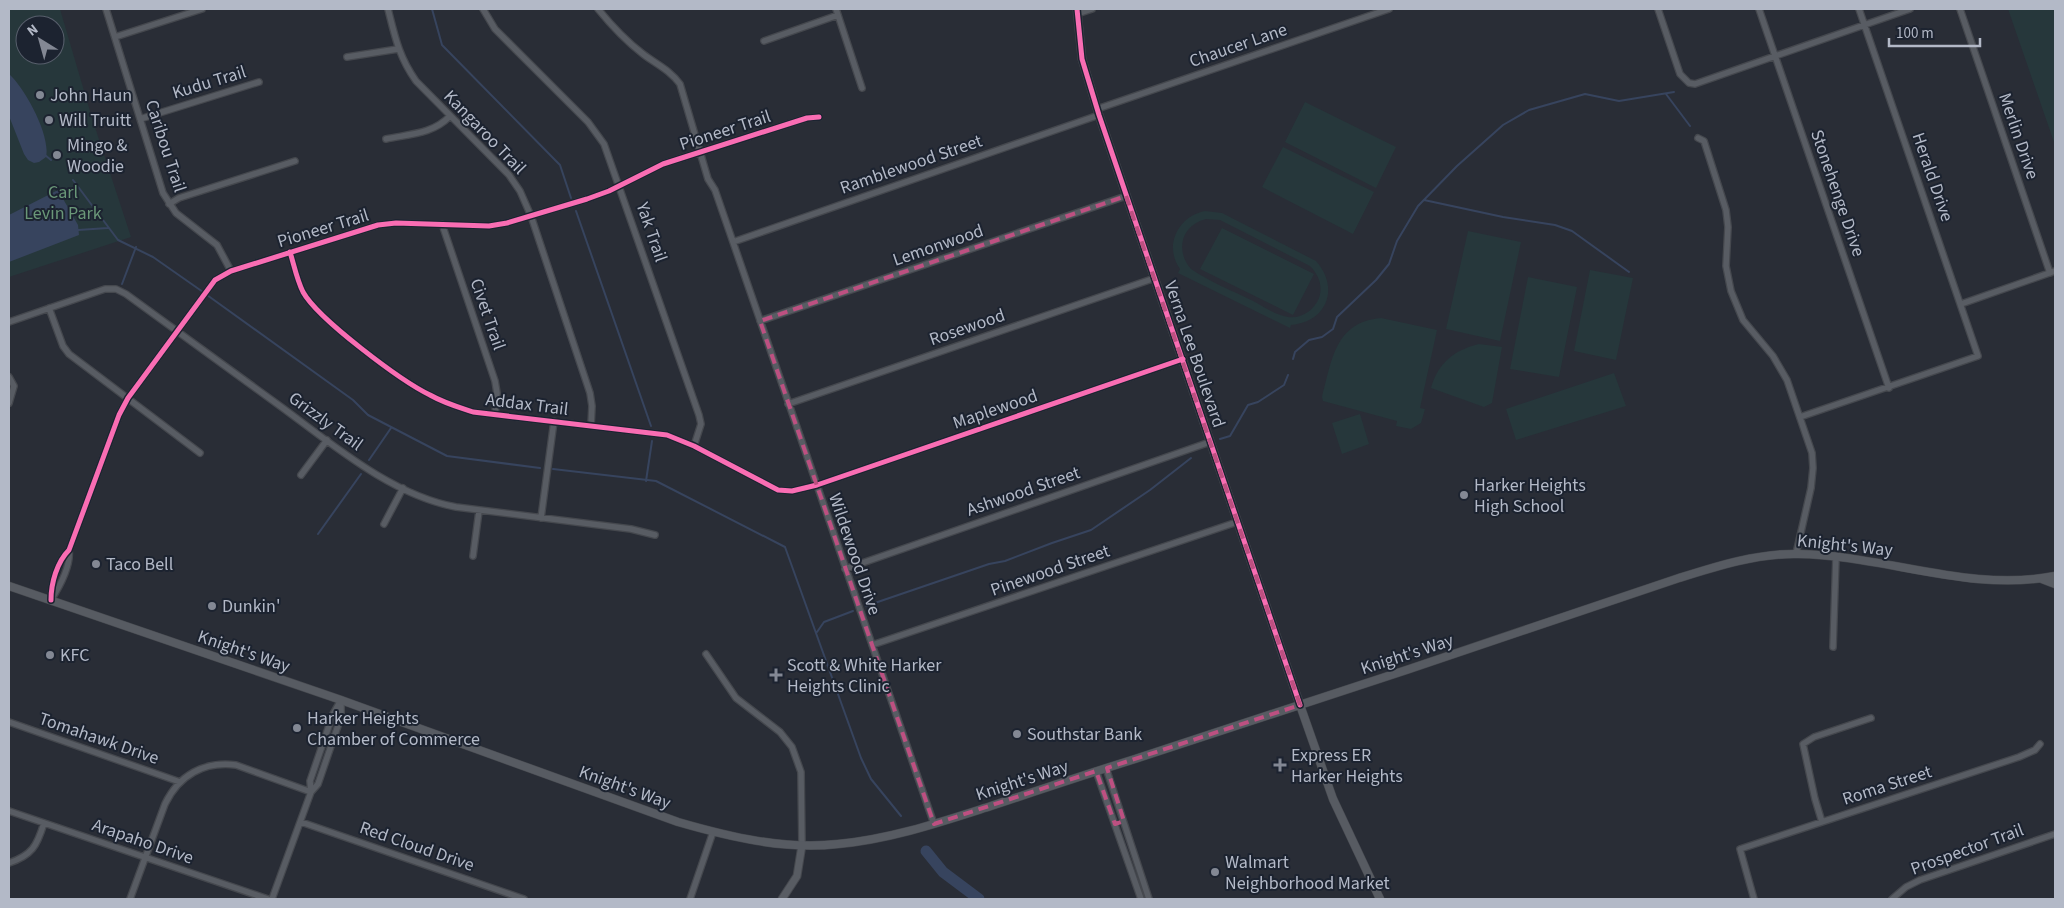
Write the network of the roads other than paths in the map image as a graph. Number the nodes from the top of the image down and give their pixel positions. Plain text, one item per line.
1 (106, 9) edge
2 (202, 9) edge
3 (388, 9) edge
4 (483, 9) edge
5 (598, 9) edge
6 (1092, 9) edge
7 (1389, 9) edge
8 (1658, 9) edge
9 (1759, 9) edge
10 (1859, 9) edge
11 (1910, 9) edge
12 (1960, 9) edge
13 (1077, 11) edge
14 (837, 12) edge
15 (1864, 25) junction
16 (115, 37) junction
17 (764, 41) dead end
18 (398, 48) junction
19 (1775, 55) junction
20 (347, 57) dead end
21 (259, 82) dead end
22 (862, 88) dead end
23 (1098, 112) junction
24 (450, 116) junction
25 (819, 117) dead end
26 (140, 119) junction
27 (1698, 138) dead end
28 (386, 139) dead end
29 (701, 152) junction
30 (295, 161) dead end
31 (620, 186) junction
32 (1126, 196) junction
33 (169, 204) junction
34 (531, 216) junction
35 (442, 224) junction
36 (733, 242) junction
37 (290, 252) junction
38 (231, 271) junction
39 (2053, 272) edge
40 (1155, 278) junction
41 (1961, 304) junction
42 (50, 308) junction
43 (9, 322) edge
44 (760, 322) junction
45 (177, 331) junction
46 (1183, 359) junction
47 (9, 377) edge
48 (1889, 388) junction
49 (128, 398) junction
50 (9, 403) edge
51 (788, 404) junction
52 (495, 414) junction
53 (1800, 417) junction
54 (554, 421) junction
55 (591, 426) junction
56 (327, 440) junction
57 (1210, 442) junction
58 (694, 446) junction
59 (200, 452) dead end
60 (301, 475) dead end
61 (816, 485) junction
62 (403, 488) junction
63 (479, 511) junction
64 (541, 518) junction
65 (1237, 522) junction
66 (384, 524) dead end
67 (655, 536) dead end
68 (1796, 554) junction
69 (473, 556) dead end
70 (1836, 557) junction
71 (845, 569) junction
72 (2055, 576) edge
73 (2040, 579) junction
74 (2055, 584) edge
75 (9, 586) edge
76 (51, 600) junction
77 (872, 646) junction
78 (1833, 647) dead end
79 (706, 654) dead end
80 (341, 700) junction
81 (1300, 705) junction
82 (1871, 718) dead end
83 (9, 722) edge
84 (324, 741) junction
85 (332, 744) junction
86 (2040, 744) dead end
87 (1106, 768) junction
88 (1096, 771) junction
89 (180, 782) junction
90 (311, 792) junction
91 (9, 811) edge
92 (1124, 821) junction
93 (301, 822) junction
94 (1822, 822) junction
95 (44, 823) junction
96 (934, 824) junction
97 (1115, 824) junction
98 (713, 832) junction
99 (2055, 834) edge
100 (802, 845) junction
101 (144, 858) junction
102 (9, 863) edge
103 (1138, 864) junction
104 (1130, 866) junction
105 (1900, 897) edge
106 (130, 899) edge
107 (268, 899) edge
108 (272, 899) edge
109 (524, 899) edge
110 (690, 899) edge
111 (782, 899) edge
112 (1141, 899) edge
113 (1149, 899) edge
114 (1380, 899) edge
115 (1754, 899) edge
116 (1892, 899) edge

1 - 16 street, Caribou Trail
2 - 16 street
3 - 18 street, Kangaroo Trail
4 - 31 street, Yak Trail
5 - 29 street, Wildewood Drive
6 - 13 street
7 - 23 street, Chaucer Lane
8 - 19 street
9 - 19 street, Stonehenge Drive
10 - 15 street, Herald Drive
11 - 15 street
12 - 39 street, Merlin Drive
13 - 23 street, Verna Lee Boulevard
14 - 17 street
14 - 22 street
15 - 19 street
15 - 41 street, Herald Drive
16 - 26 street, Caribou Trail
18 - 20 street
18 - 24 street, Kangaroo Trail
19 - 48 street, Stonehenge Drive
21 - 26 street, Kudu Trail
23 - 32 street, Verna Lee Boulevard
23 - 36 street, Ramblewood Street
24 - 28 street
24 - 34 street, Kangaroo Trail
25 - 29 street, Pioneer Trail
26 - 33 street, Caribou Trail
27 - 53 street
29 - 31 street, Pioneer Trail
29 - 36 street, Wildewood Drive
30 - 33 street
31 - 34 street, Pioneer Trail
31 - 58 street, Yak Trail
32 - 40 street, Verna Lee Boulevard
32 - 44 street, Lemonwood
33 - 38 street, Caribou Trail
34 - 35 street, Pioneer Trail
34 - 55 street, Kangaroo Trail
35 - 37 street, Pioneer Trail
35 - 52 street, Civet Trail
36 - 44 street, Wildewood Drive
37 - 38 street, Pioneer Trail
37 - 52 street, Addax Trail
38 - 45 street, Pioneer Trail
39 - 41 street
40 - 46 street, Verna Lee Boulevard
40 - 51 street, Rosewood
41 - 48 street, Herald Drive
42 - 43 street, Grizzly Trail
42 - 45 street, Grizzly Trail
42 - 49 street
44 - 51 street, Wildewood Drive
45 - 49 street, Pioneer Trail
45 - 56 street, Grizzly Trail
46 - 57 street, Verna Lee Boulevard
46 - 61 street, Maplewood
47 - 50 street
48 - 53 street
49 - 59 street
49 - 76 street, Pioneer Trail
51 - 61 street, Wildewood Drive
52 - 54 street, Addax Trail
53 - 68 street
54 - 55 street, Addax Trail
54 - 64 street
55 - 58 street, Addax Trail
56 - 60 street
56 - 62 street, Grizzly Trail
57 - 65 street, Verna Lee Boulevard
57 - 71 street, Ashwood Street
58 - 61 street, Addax Trail
61 - 71 street, Wildewood Drive
62 - 63 street, Grizzly Trail
62 - 66 street
63 - 64 street, Grizzly Trail
63 - 69 street
64 - 67 street, Grizzly Trail
65 - 77 street, Pinewood Street
65 - 81 street, Verna Lee Boulevard
68 - 70 main road, Knight's Way
68 - 81 main road, Knight's Way
70 - 73 main road, Knight's Way
70 - 78 street
71 - 77 street, Wildewood Drive
72 - 73 main road, Knight's Way
73 - 74 main road
75 - 76 main road, Knight's Way
76 - 80 main road, Knight's Way
77 - 96 street, Wildewood Drive
79 - 100 street
80 - 84 street
80 - 85 street
80 - 98 main road, Knight's Way
81 - 87 main road, Knight's Way
81 - 114 main road
82 - 94 street
83 - 89 street, Tomahawk Drive
84 - 85 street
84 - 90 street
85 - 90 street
86 - 94 street, Roma Street
87 - 88 main road, Knight's Way
87 - 92 street
88 - 96 main road, Knight's Way
88 - 97 street
89 - 90 street
89 - 101 street
90 - 93 street
91 - 95 street, Arapaho Drive
92 - 97 street
92 - 103 street
93 - 108 street
93 - 109 street, Red Cloud Drive
94 - 115 street, Roma Street
95 - 101 street, Arapaho Drive
95 - 102 street
96 - 100 main road, Knight's Way
97 - 104 street
98 - 100 main road, Knight's Way
98 - 110 street
99 - 105 street, Prospector Trail
100 - 111 street
101 - 106 street
101 - 107 street, Arapaho Drive
103 - 104 street
103 - 113 street
104 - 112 street
105 - 116 street, Prospector Trail

